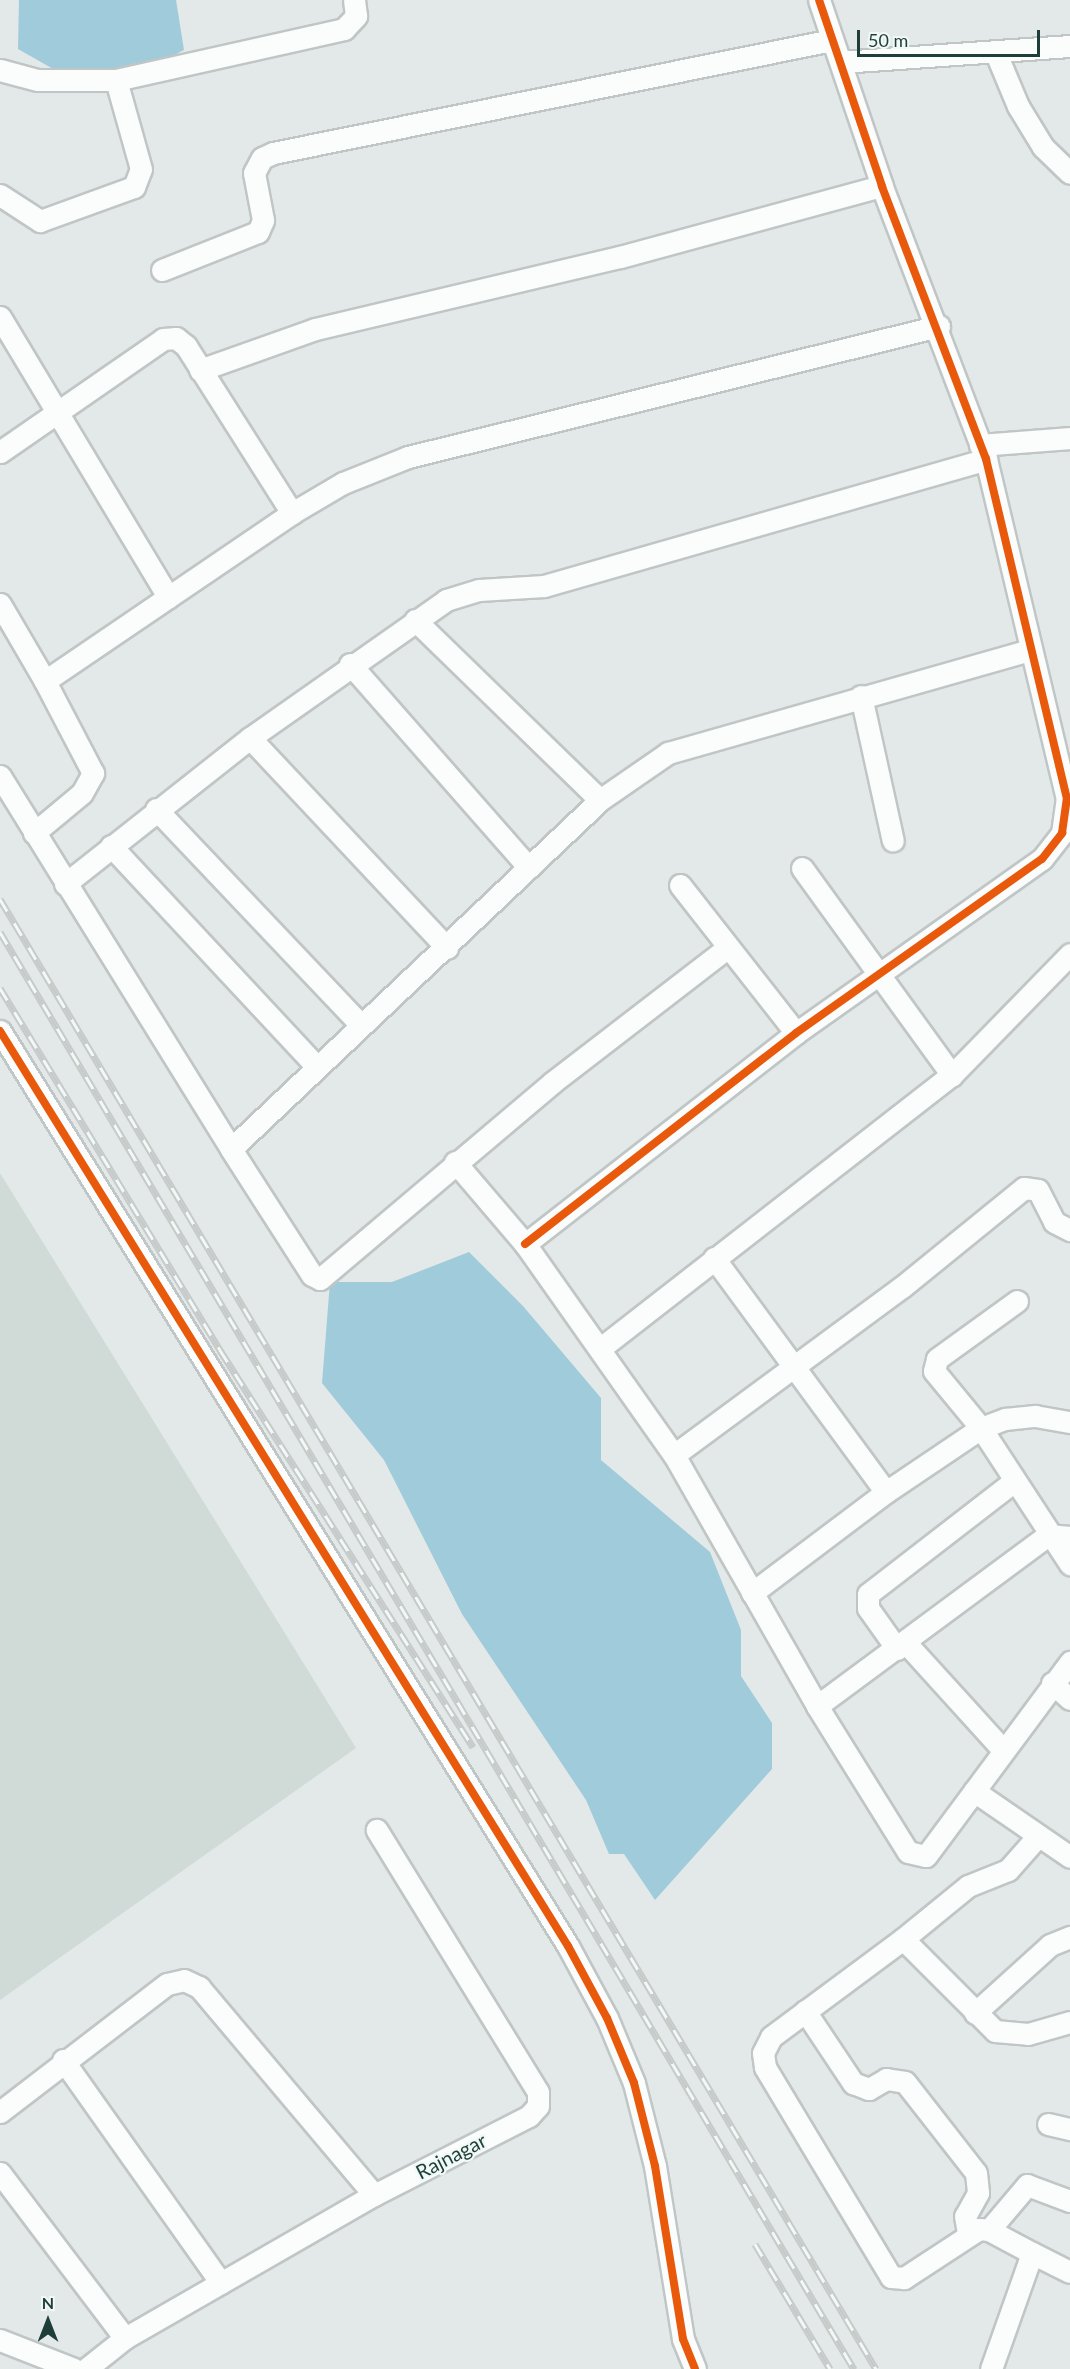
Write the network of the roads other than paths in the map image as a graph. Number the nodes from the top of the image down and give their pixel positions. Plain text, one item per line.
1 (354, 0) edge
2 (819, 0) edge
3 (832, 40) junction
4 (1070, 46) edge
5 (995, 51) junction
6 (841, 62) junction
7 (0, 70) edge
8 (116, 80) junction
9 (1070, 172) edge
10 (882, 186) junction
11 (0, 195) edge
12 (162, 270) dead end
13 (0, 317) edge
14 (939, 326) junction
15 (200, 370) junction
16 (57, 413) junction
17 (1070, 438) edge
18 (0, 452) edge
19 (983, 452) junction
20 (292, 513) junction
21 (168, 597) junction
22 (0, 604) edge
23 (415, 620) junction
24 (1030, 650) junction
25 (350, 664) junction
26 (45, 681) junction
27 (861, 696) junction
28 (250, 738) junction
29 (0, 776) edge
30 (600, 800) junction
31 (156, 809) junction
32 (34, 832) junction
33 (893, 842) dead end
34 (111, 846) junction
35 (529, 868) junction
36 (802, 868) dead end
37 (65, 884) junction
38 (680, 885) dead end
39 (728, 946) junction
40 (447, 948) junction
41 (1070, 954) edge
42 (879, 974) junction
43 (360, 1024) junction
44 (0, 1031) edge
45 (796, 1033) junction
46 (317, 1067) junction
47 (952, 1075) junction
48 (231, 1149) junction
49 (455, 1162) junction
50 (1070, 1230) edge
51 (525, 1244) junction
52 (714, 1258) junction
53 (1017, 1301) dead end
54 (602, 1347) junction
55 (792, 1367) junction
56 (1070, 1422) edge
57 (981, 1428) junction
58 (674, 1455) junction
59 (1014, 1481) junction
60 (886, 1492) junction
61 (1048, 1534) junction
62 (1070, 1537) edge
63 (1070, 1564) edge
64 (752, 1593) junction
65 (901, 1646) junction
66 (1070, 1662) edge
67 (1052, 1683) junction
68 (1070, 1699) edge
69 (817, 1706) junction
70 (1003, 1750) junction
71 (974, 1791) junction
72 (377, 1830) dead end
73 (1038, 1836) junction
74 (1070, 1857) edge
75 (1070, 1937) edge
76 (903, 1939) junction
77 (805, 2011) junction
78 (975, 2013) junction
79 (1070, 2022) edge
80 (63, 2060) junction
81 (0, 2112) edge
82 (1048, 2124) dead end
83 (1070, 2129) edge
84 (0, 2173) edge
85 (374, 2195) junction
86 (1070, 2201) edge
87 (989, 2230) junction
88 (968, 2232) junction
89 (1032, 2253) junction
90 (1070, 2272) edge
91 (221, 2283) junction
92 (125, 2338) junction
93 (0, 2340) edge
94 (74, 2369) edge
95 (86, 2369) edge
96 (694, 2369) edge
97 (991, 2369) edge

1 - 8 street
2 - 3 street
3 - 6 street
3 - 12 street
4 - 5 street
5 - 6 street
5 - 9 street
6 - 10 street
7 - 8 street
8 - 11 street
10 - 14 street
10 - 15 street
13 - 16 street
14 - 19 street
14 - 20 street
15 - 16 street
15 - 20 street
16 - 18 street
16 - 21 street
17 - 19 street
19 - 23 street
19 - 24 street
20 - 21 street
21 - 26 street
22 - 26 street
23 - 25 street
23 - 30 street
24 - 27 street
24 - 42 street
25 - 28 street
25 - 35 street
26 - 32 street
27 - 30 street
27 - 33 street
28 - 31 street
28 - 40 street
29 - 32 street
30 - 35 street
31 - 34 street
31 - 43 street
32 - 37 street
34 - 37 street
34 - 46 street
35 - 40 street
36 - 42 street
37 - 48 street
38 - 39 street
39 - 45 street
39 - 49 street
40 - 43 street
41 - 47 street
42 - 45 street
42 - 47 street
43 - 46 street
44 - 96 street
45 - 51 street
46 - 48 street
47 - 52 street
48 - 49 street
49 - 51 street
50 - 55 street
51 - 54 street
52 - 54 street
52 - 55 street
53 - 57 street
54 - 58 street
55 - 58 street
55 - 60 street
56 - 57 street
57 - 59 street
57 - 60 street
58 - 64 street
59 - 61 street
59 - 65 street
60 - 64 street
61 - 62 street
61 - 63 street
61 - 65 street
64 - 69 street
65 - 69 street
65 - 70 street
66 - 67 street
67 - 68 street
67 - 70 street
69 - 71 street
70 - 71 street
71 - 73 street
72 - 85 street, Rajnagar
73 - 74 street
73 - 76 street
75 - 78 street
76 - 77 street
76 - 78 street
77 - 88 street
77 - 88 street
78 - 79 street
80 - 81 street
80 - 85 street
80 - 91 street
82 - 83 street
84 - 92 street
85 - 91 street, Rajnagar
86 - 87 street
87 - 88 street
87 - 89 street
89 - 90 street
89 - 97 street
91 - 92 street, Rajnagar
92 - 95 street, Rajnagar
93 - 94 street

